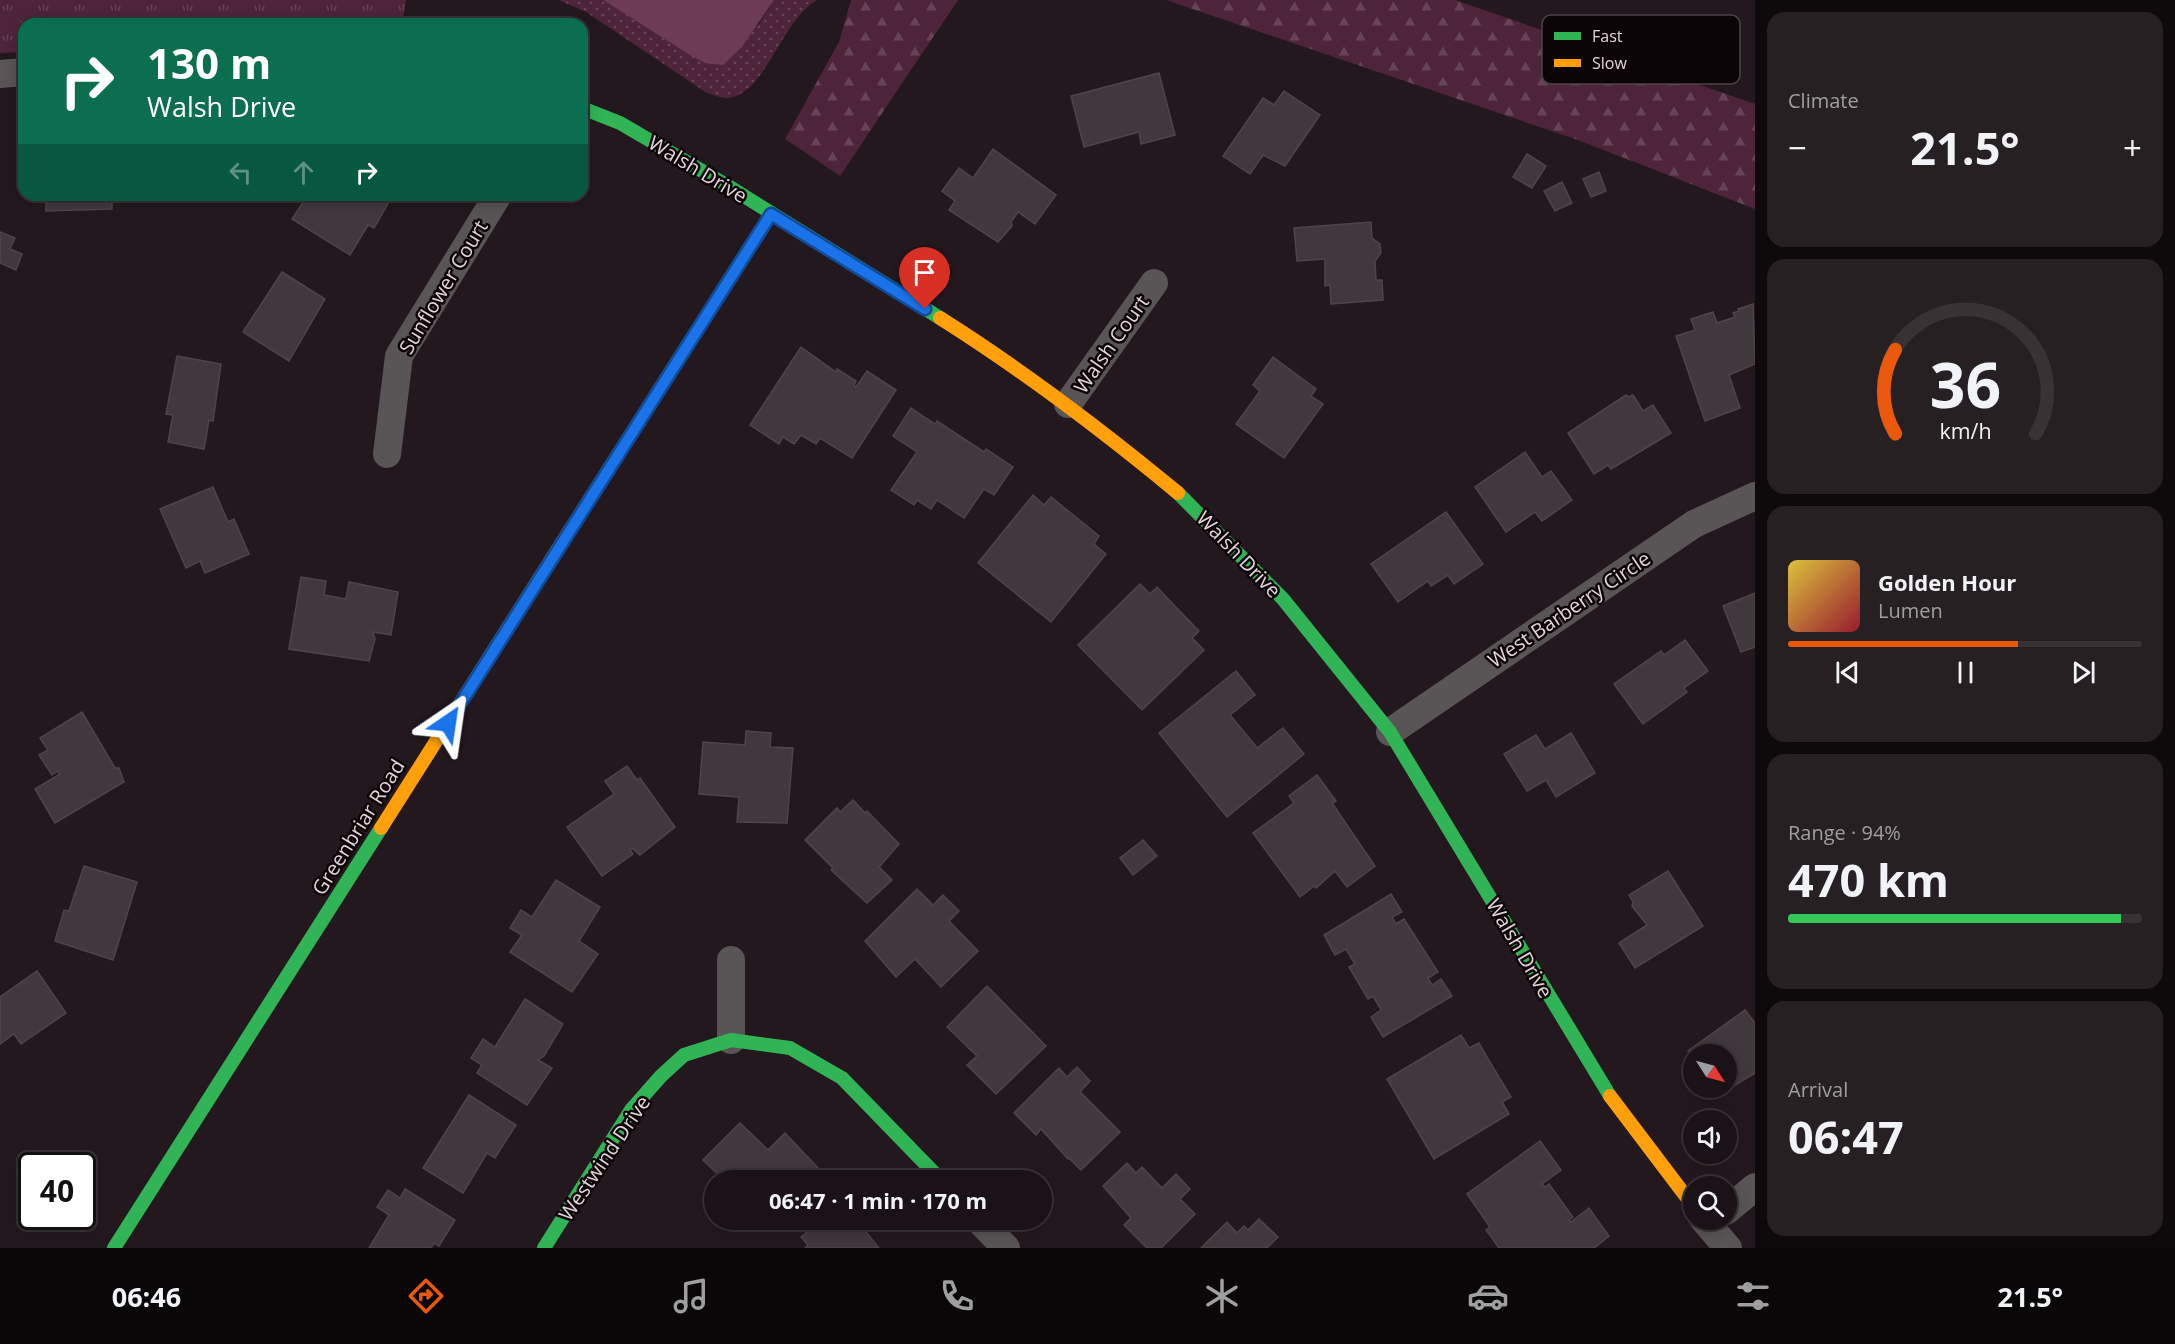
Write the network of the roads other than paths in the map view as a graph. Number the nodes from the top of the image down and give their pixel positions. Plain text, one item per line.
1 (18, 72) edge
2 (0, 74) edge
3 (588, 110) edge
4 (494, 201) edge
5 (771, 214) junction
6 (1154, 283) dead end
7 (1068, 404) junction
8 (387, 454) dead end
9 (1755, 496) edge
10 (1390, 732) junction
11 (731, 960) dead end
12 (731, 1040) junction
13 (931, 1170) edge
14 (1683, 1185) edge
15 (1755, 1187) edge
16 (1737, 1199) edge
17 (989, 1230) edge
18 (1718, 1230) edge
19 (114, 1248) edge
20 (544, 1248) edge
21 (1006, 1248) edge
22 (1728, 1248) edge

1 - 2 street
3 - 5 street, Walsh Drive
4 - 8 street, Sunflower Court
5 - 7 street, Walsh Drive
5 - 19 street, Greenbriar Road
6 - 7 street, Walsh Court
7 - 10 street, Walsh Drive
9 - 10 street, West Barberry Circle
10 - 14 street, Walsh Drive
11 - 12 street
12 - 13 street, Westwind Drive
12 - 20 street, Westwind Drive
15 - 16 street
17 - 21 street
18 - 22 street, Walsh Drive

